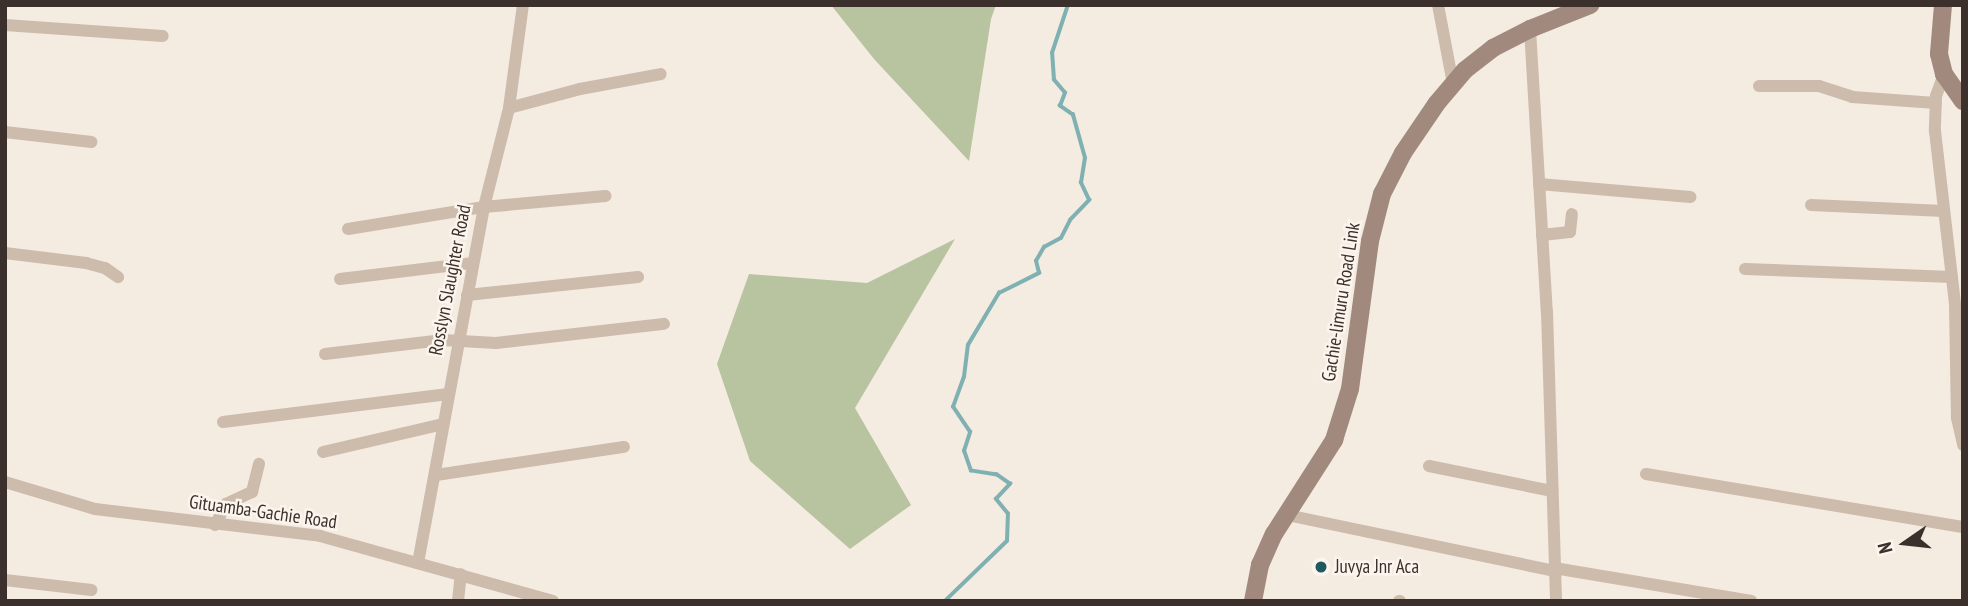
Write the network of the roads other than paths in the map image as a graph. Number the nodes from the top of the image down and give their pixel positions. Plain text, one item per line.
1 (524, 5) edge
2 (1438, 5) edge
3 (1590, 5) edge
4 (1943, 5) edge
5 (5, 25) edge
6 (1530, 29) junction
7 (163, 36) dead end
8 (661, 74) dead end
9 (1944, 74) junction
10 (1454, 84) junction
11 (1759, 86) dead end
12 (1963, 101) edge
13 (1936, 103) junction
14 (509, 108) junction
15 (5, 132) edge
16 (91, 142) dead end
17 (1539, 184) junction
18 (606, 196) dead end
19 (1690, 197) dead end
20 (1811, 205) dead end
21 (484, 207) junction
22 (1944, 211) junction
23 (1572, 214) dead end
24 (348, 229) dead end
25 (1542, 235) junction
26 (5, 253) edge
27 (473, 263) junction
28 (1745, 269) dead end
29 (117, 277) dead end
30 (638, 277) dead end
31 (1952, 277) junction
32 (340, 279) dead end
33 (467, 295) junction
34 (664, 324) dead end
35 (457, 343) junction
36 (326, 354) dead end
37 (449, 394) junction
38 (223, 422) dead end
39 (443, 425) junction
40 (1963, 445) edge
41 (624, 447) dead end
42 (323, 452) dead end
43 (259, 464) dead end
44 (1429, 466) dead end
45 (1646, 474) dead end
46 (436, 475) junction
47 (5, 482) edge
48 (1552, 491) junction
49 (1287, 515) junction
50 (215, 525) junction
51 (1963, 527) edge
52 (418, 563) junction
53 (1554, 570) junction
54 (461, 574) junction
55 (5, 580) edge
56 (91, 590) dead end
57 (458, 601) edge
58 (554, 601) edge
59 (1253, 601) edge
60 (1556, 601) edge
61 (1751, 601) edge

1 - 14 street, Rosslyn Slaughter Road
2 - 10 street
3 - 6 main road, Gachie-limuru Road Link
4 - 9 main road
5 - 7 street
6 - 10 main road, Gachie-limuru Road Link
6 - 17 street
8 - 14 street
9 - 12 main road
9 - 13 street
10 - 49 main road, Gachie-limuru Road Link
11 - 13 street
13 - 22 street
14 - 21 street, Rosslyn Slaughter Road
15 - 16 street
17 - 19 street
17 - 25 street
18 - 21 street
20 - 22 street
21 - 24 street
21 - 27 street, Rosslyn Slaughter Road
22 - 31 street
23 - 25 street
25 - 48 street
26 - 29 street
27 - 32 street
27 - 33 street, Rosslyn Slaughter Road
28 - 31 street
30 - 33 street
31 - 40 street
33 - 35 street, Rosslyn Slaughter Road
34 - 35 street
35 - 36 street
35 - 37 street, Rosslyn Slaughter Road
37 - 38 street
37 - 39 street, Rosslyn Slaughter Road
39 - 42 street
39 - 46 street, Rosslyn Slaughter Road
41 - 46 street
43 - 50 street
44 - 48 street
45 - 51 street
46 - 52 street, Rosslyn Slaughter Road
47 - 50 street, Gituamba-Gachie Road
48 - 53 street
49 - 53 street
49 - 59 main road, Gachie-limuru Road Link
50 - 52 street, Gituamba-Gachie Road
52 - 54 street, Gituamba-Gachie Road
53 - 60 street
53 - 61 street
54 - 57 street
54 - 58 street, Gituamba-Gachie Road
55 - 56 street

